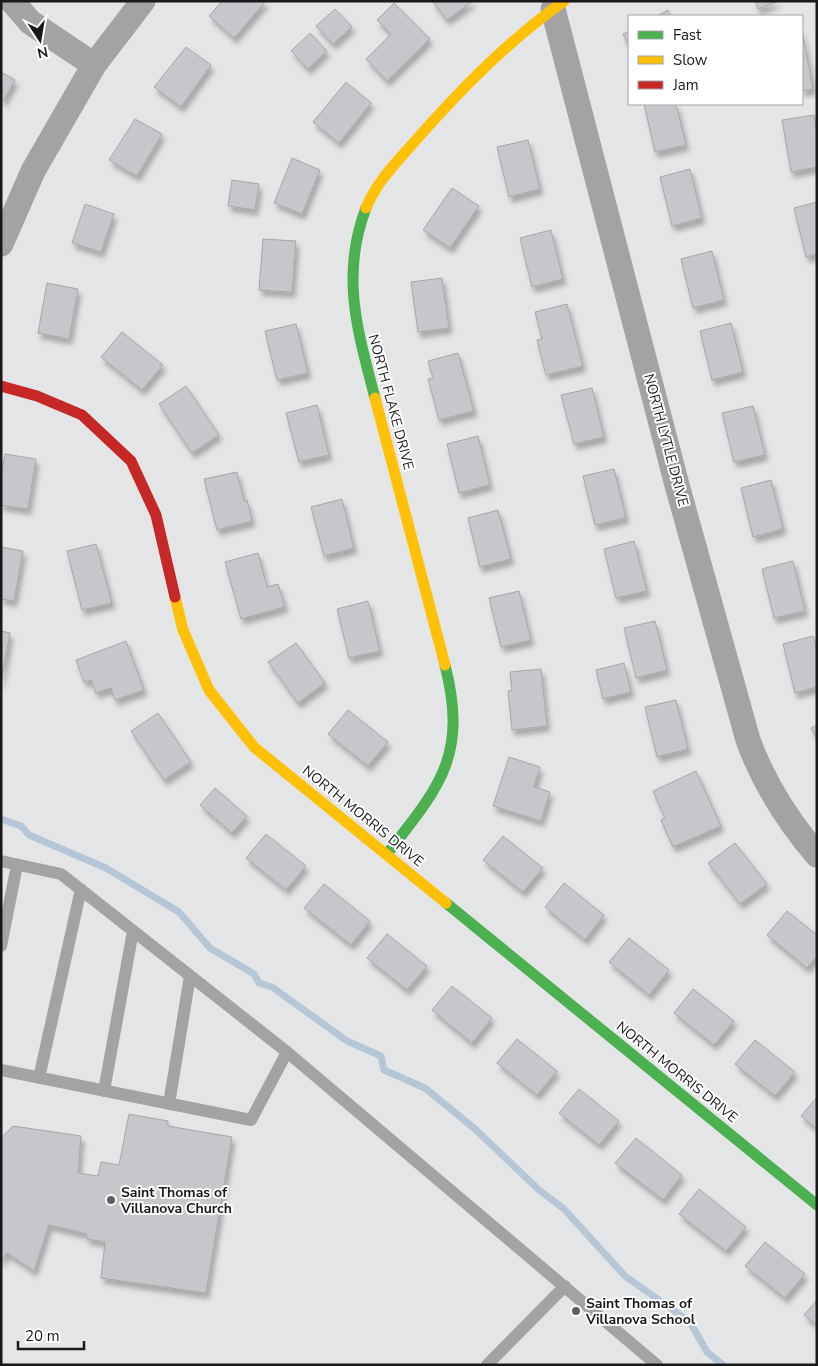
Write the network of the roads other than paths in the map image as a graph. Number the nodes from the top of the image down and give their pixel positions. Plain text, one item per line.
1 (12, 1) edge
2 (143, 1) edge
3 (558, 5) edge
4 (94, 65) junction
5 (1, 244) edge
6 (1, 386) edge
7 (387, 854) junction
8 (817, 855) edge
9 (1, 861) edge
10 (17, 865) junction
11 (81, 889) junction
12 (133, 931) junction
13 (1, 946) edge
14 (190, 976) junction
15 (288, 1052) junction
16 (1, 1070) edge
17 (39, 1078) junction
18 (104, 1091) junction
19 (169, 1104) junction
20 (817, 1205) edge
21 (565, 1286) junction
22 (487, 1365) edge
23 (657, 1365) edge

1 - 4 street
2 - 4 street
3 - 7 street, NORTH FLAKE DRIVE
3 - 8 street, NORTH LYTLE DRIVE
4 - 5 street
6 - 7 street, NORTH MORRIS DRIVE
7 - 20 street, NORTH MORRIS DRIVE
9 - 10 lane
10 - 11 lane
10 - 13 lane
11 - 12 lane
11 - 17 lane
12 - 14 lane
12 - 18 lane
14 - 15 lane
14 - 19 lane
15 - 19 lane
15 - 21 lane
16 - 17 lane
17 - 18 lane
18 - 19 lane
21 - 22 lane
21 - 23 lane

